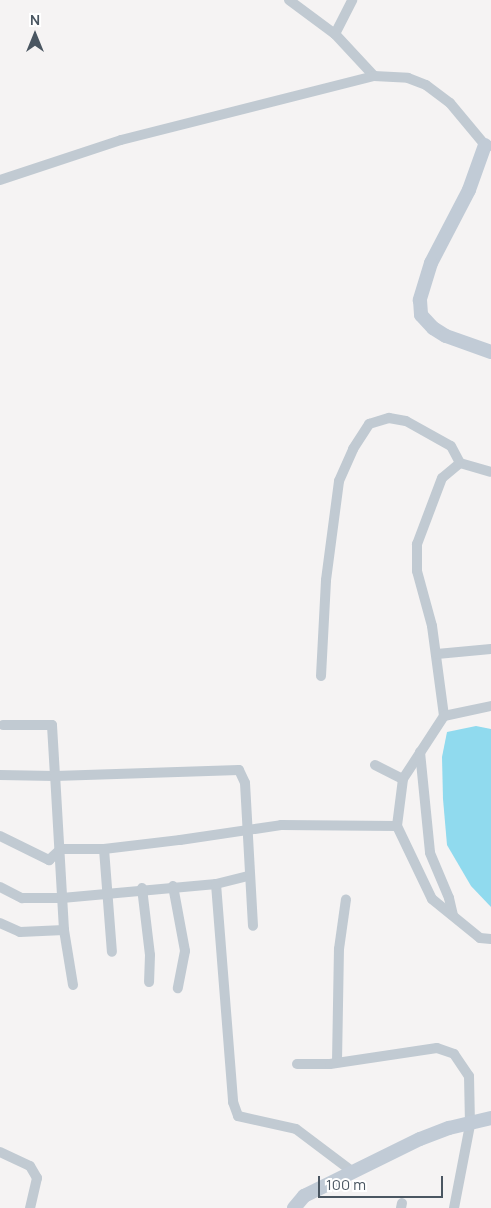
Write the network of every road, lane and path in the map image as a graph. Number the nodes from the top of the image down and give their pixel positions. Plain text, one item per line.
1 (289, 0) edge
2 (352, 0) edge
3 (334, 34) junction
4 (374, 76) junction
5 (488, 146) edge
6 (0, 180) edge
7 (491, 352) edge
8 (460, 463) junction
9 (491, 472) edge
10 (491, 649) edge
11 (437, 654) junction
12 (321, 676) dead end
13 (491, 706) edge
14 (444, 716) junction
15 (3, 725) dead end
16 (420, 752) junction
17 (375, 765) dead end
18 (0, 775) edge
19 (55, 776) junction
20 (403, 779) junction
21 (397, 826) junction
22 (247, 828) junction
23 (0, 836) edge
24 (61, 849) junction
25 (104, 849) junction
26 (248, 876) junction
27 (216, 884) junction
28 (174, 886) junction
29 (0, 887) edge
30 (142, 888) junction
31 (108, 893) junction
32 (62, 898) junction
33 (346, 899) dead end
34 (453, 916) junction
35 (0, 923) edge
36 (253, 926) dead end
37 (64, 930) junction
38 (491, 939) edge
39 (112, 952) dead end
40 (149, 982) dead end
41 (73, 985) dead end
42 (178, 988) dead end
43 (337, 1062) junction
44 (298, 1064) dead end
45 (491, 1118) edge
46 (470, 1126) junction
47 (0, 1152) edge
48 (354, 1172) junction
49 (30, 1208) edge
50 (294, 1208) edge
51 (454, 1208) edge

1 - 3 street
2 - 3 street
3 - 4 street
4 - 5 street
4 - 6 street
5 - 7 street
8 - 9 street
8 - 11 street
8 - 12 street
10 - 11 street
11 - 14 street
13 - 14 street
14 - 16 street
15 - 19 street
16 - 20 street
16 - 34 street
17 - 20 street
18 - 19 street
19 - 22 street
19 - 24 street
20 - 21 street
21 - 22 street
21 - 34 street
22 - 25 street
22 - 26 street
23 - 24 street
24 - 25 street
24 - 32 street
25 - 31 street
26 - 27 street
26 - 36 street
27 - 28 street
27 - 48 street
28 - 30 street
28 - 42 street
29 - 32 street
30 - 31 street
30 - 40 street
31 - 32 street
31 - 39 street
32 - 37 street
33 - 43 street
34 - 38 street
35 - 37 street
37 - 41 street
43 - 44 street
43 - 46 street
45 - 46 street
46 - 48 street
46 - 51 street
47 - 49 street
48 - 50 street

